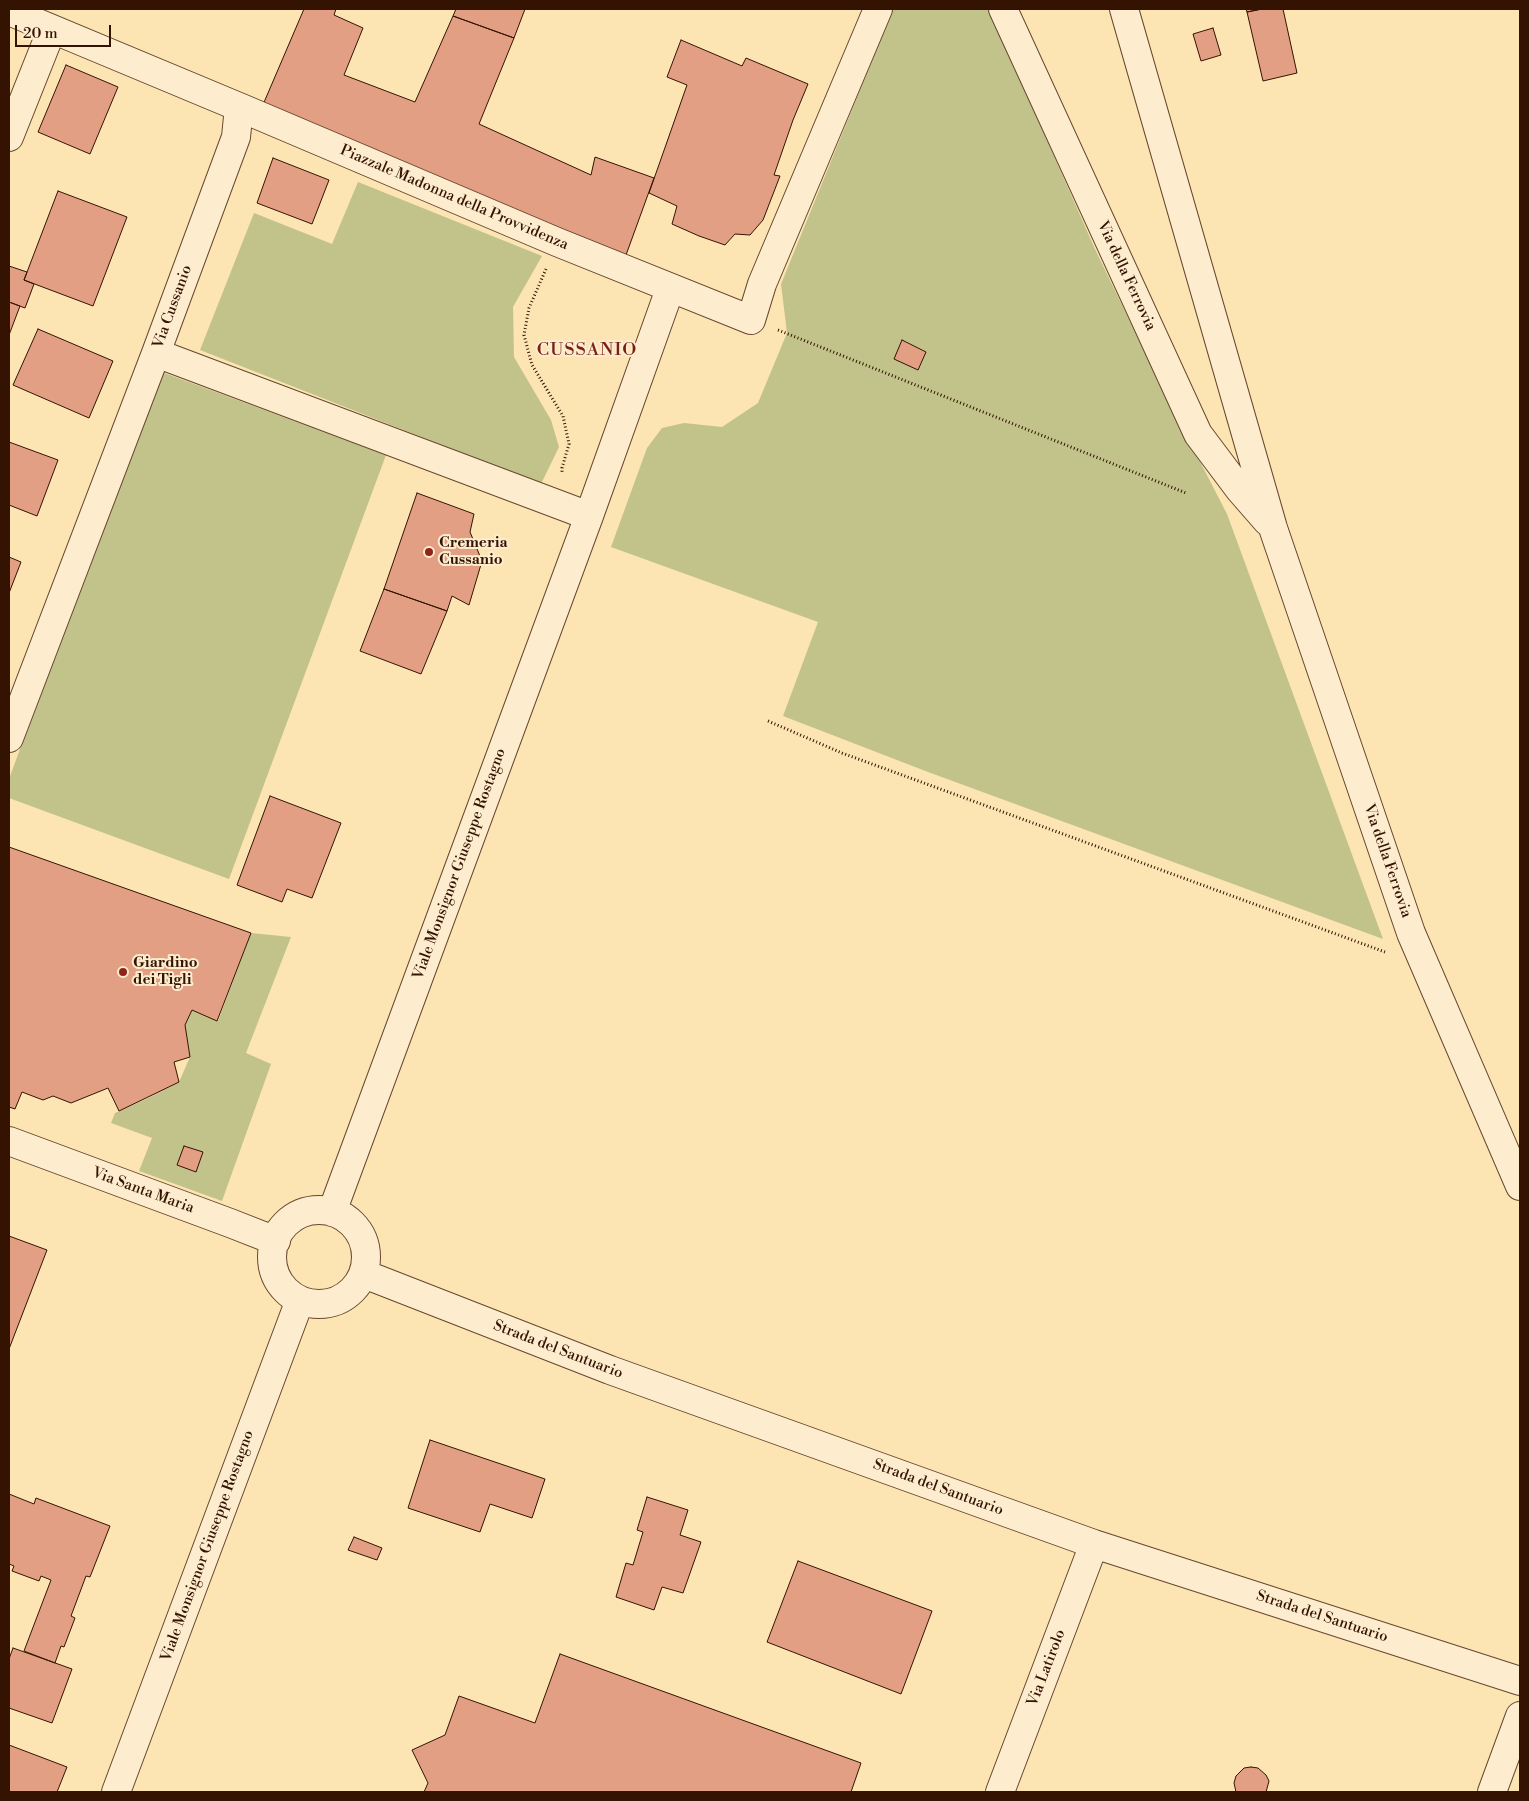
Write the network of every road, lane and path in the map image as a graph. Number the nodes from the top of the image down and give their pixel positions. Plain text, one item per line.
1 (878, 9) edge
2 (1003, 9) edge
3 (1124, 9) edge
4 (9, 12) edge
5 (52, 29) junction
6 (239, 107) junction
7 (9, 137) edge
8 (557, 242) junction
9 (670, 289) junction
10 (751, 320) junction
11 (156, 353) junction
12 (1186, 493) dead end
13 (592, 507) junction
14 (1273, 528) junction
15 (768, 721) dead end
16 (9, 738) edge
17 (1421, 957) junction
18 (9, 1141) edge
19 (1520, 1186) edge
20 (332, 1212) junction
21 (276, 1242) junction
22 (364, 1274) junction
23 (300, 1300) junction
24 (1094, 1544) junction
25 (1520, 1681) edge
26 (1520, 1716) edge
27 (116, 1792) edge
28 (1000, 1792) edge
29 (1492, 1792) edge

1 - 10 street
2 - 14 street, Via della Ferrovia
3 - 14 street, Via della Ferrovia
4 - 5 street
5 - 6 street
5 - 7 street
6 - 8 street, Piazzale Madonna della Provvidenza
6 - 11 street, Via Cussanio
8 - 9 street, Piazzale Madonna della Provvidenza
8 - 13 path
9 - 10 street, Piazzale Madonna della Provvidenza
9 - 13 street
10 - 12 path
11 - 13 street
11 - 16 street, Via Cussanio
13 - 20 street, Viale Monsignor Giuseppe Rostagno
14 - 17 street, Via della Ferrovia
15 - 17 path
17 - 19 street, Via della Ferrovia
18 - 21 street, Via Santa Maria
20 - 21 street
20 - 22 street
21 - 23 street
22 - 23 street
22 - 24 street, Strada del Santuario
23 - 27 street, Viale Monsignor Giuseppe Rostagno
24 - 25 street, Strada del Santuario
24 - 28 street, Via Latirolo
26 - 29 street

